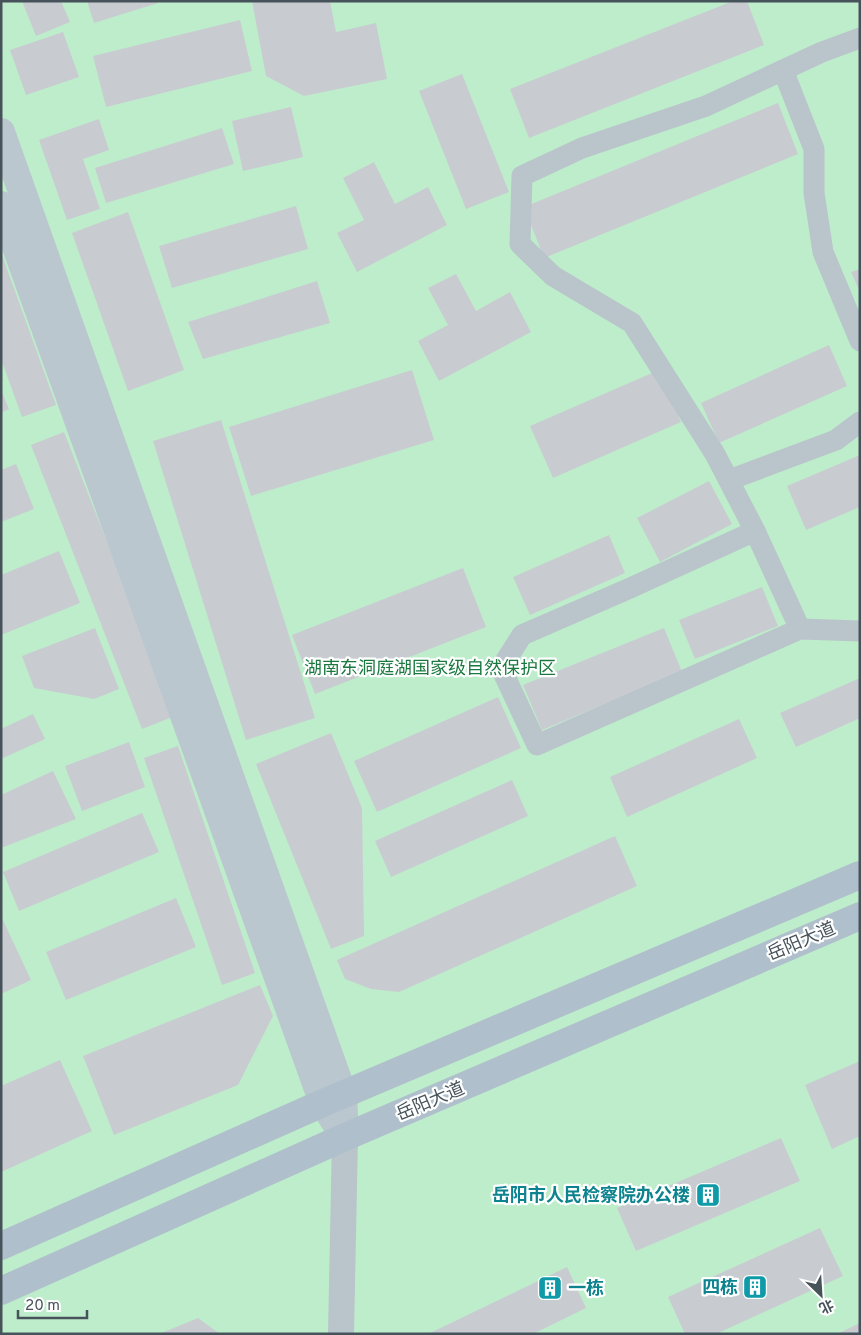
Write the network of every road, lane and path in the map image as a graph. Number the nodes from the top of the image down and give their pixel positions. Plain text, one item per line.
1 (860, 38) edge
2 (783, 70) junction
3 (1, 132) edge
4 (1, 205) edge
5 (860, 341) edge
6 (860, 422) edge
7 (729, 480) junction
8 (755, 531) junction
9 (800, 629) junction
10 (860, 630) edge
11 (860, 875) edge
12 (860, 916) edge
13 (333, 1099) junction
14 (345, 1138) junction
15 (1, 1246) edge
16 (1, 1291) edge
17 (341, 1334) edge

1 - 2 street
2 - 5 street
2 - 7 street
3 - 13 main road
4 - 13 main road
6 - 7 street
7 - 8 street
8 - 9 street
8 - 9 street
9 - 10 street
11 - 13 main road
12 - 14 main road, 岳阳大道
13 - 14 main road
13 - 15 main road
14 - 16 main road, 岳阳大道
14 - 17 street

